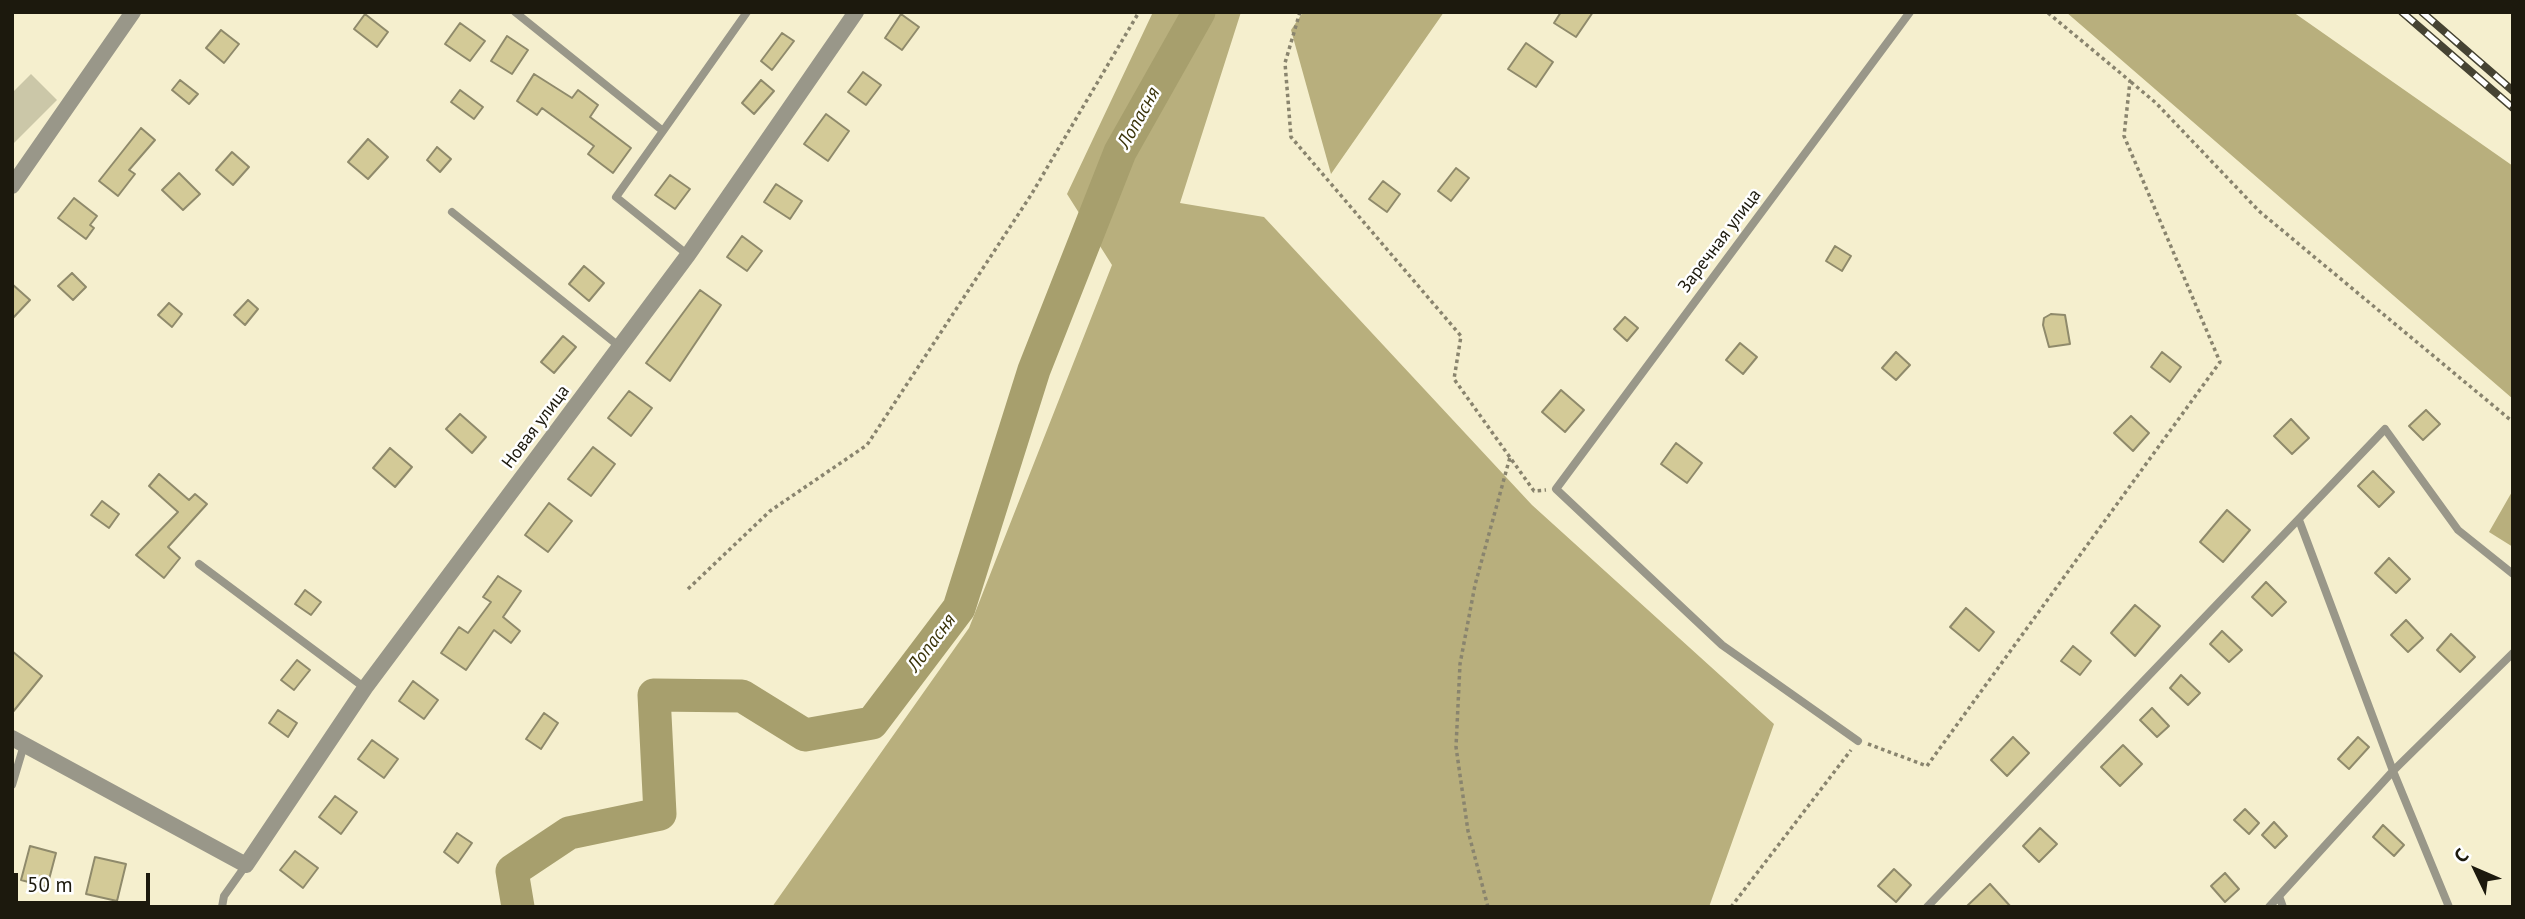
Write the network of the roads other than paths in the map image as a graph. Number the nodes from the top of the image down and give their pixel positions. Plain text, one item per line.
1 (133, 12) edge
2 (515, 12) edge
3 (747, 12) edge
4 (856, 12) edge
5 (1910, 12) edge
6 (663, 131) junction
7 (12, 186) edge
8 (452, 212) dead end
9 (688, 255) junction
10 (620, 347) junction
11 (2299, 520) junction
12 (199, 564) dead end
13 (2513, 574) edge
14 (2513, 653) edge
15 (365, 688) junction
16 (1858, 741) road end
17 (18, 742) edge
18 (2393, 771) junction
19 (12, 785) edge
20 (246, 865) junction
21 (224, 896) junction
22 (2279, 896) junction
23 (222, 907) edge
24 (230, 907) edge
25 (1927, 907) edge
26 (2269, 907) edge
27 (2283, 907) edge
28 (2449, 907) edge

1 - 7 street
2 - 6 lane
3 - 6 lane
4 - 9 street, Новая улица
5 - 16 lane, Заречная улица
6 - 9 lane
8 - 10 lane
9 - 10 street, Новая улица
10 - 15 street, Новая улица
11 - 13 lane
11 - 18 lane
11 - 25 lane
12 - 15 lane
14 - 18 lane
15 - 20 street, Новая улица
17 - 19 lane
17 - 20 street
18 - 22 lane
18 - 28 lane
20 - 21 lane
21 - 23 lane
21 - 24 lane
22 - 26 lane
22 - 27 lane

